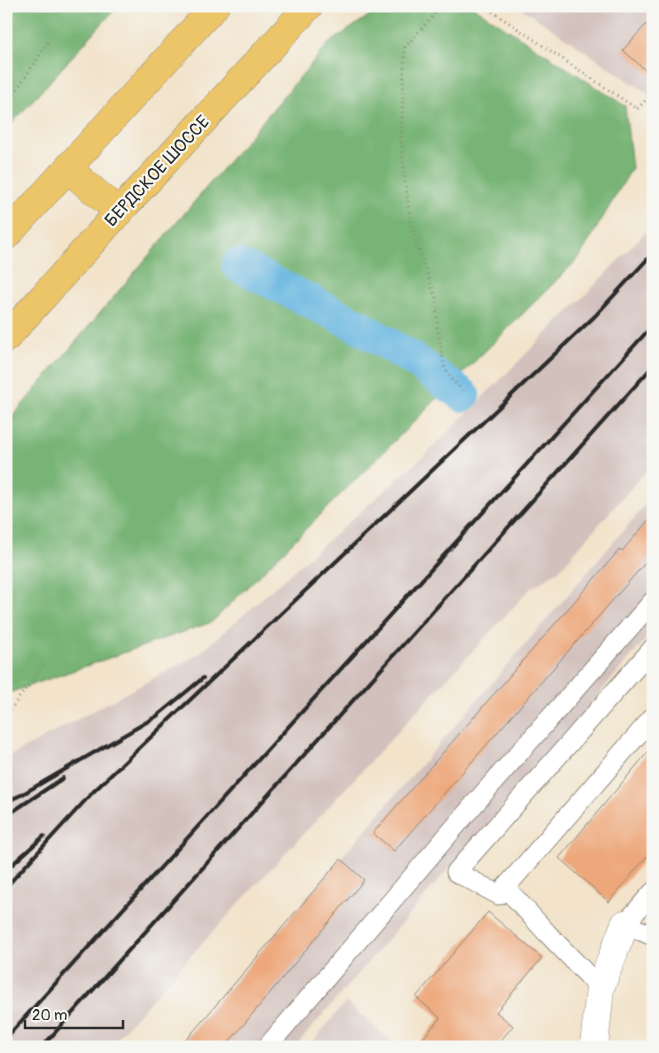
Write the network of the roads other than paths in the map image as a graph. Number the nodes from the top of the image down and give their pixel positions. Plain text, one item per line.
1 (216, 6) edge
2 (309, 6) edge
3 (68, 169) junction
4 (119, 212) junction
5 (6, 236) edge
6 (6, 338) edge
7 (653, 601) edge
8 (653, 648) edge
9 (653, 717) edge
10 (506, 887) junction
11 (653, 892) edge
12 (625, 924) junction
13 (653, 936) edge
14 (600, 988) junction
15 (267, 1047) edge
16 (594, 1047) edge

1 - 3 highway
2 - 4 highway, БЕРДСКОЕ ШОССЕ
3 - 4 highway
3 - 5 highway
4 - 6 highway, БЕРДСКОЕ ШОССЕ
7 - 15 lane
8 - 10 lane
9 - 10 lane
10 - 14 lane
11 - 12 lane
12 - 13 lane
12 - 14 street
14 - 16 street

